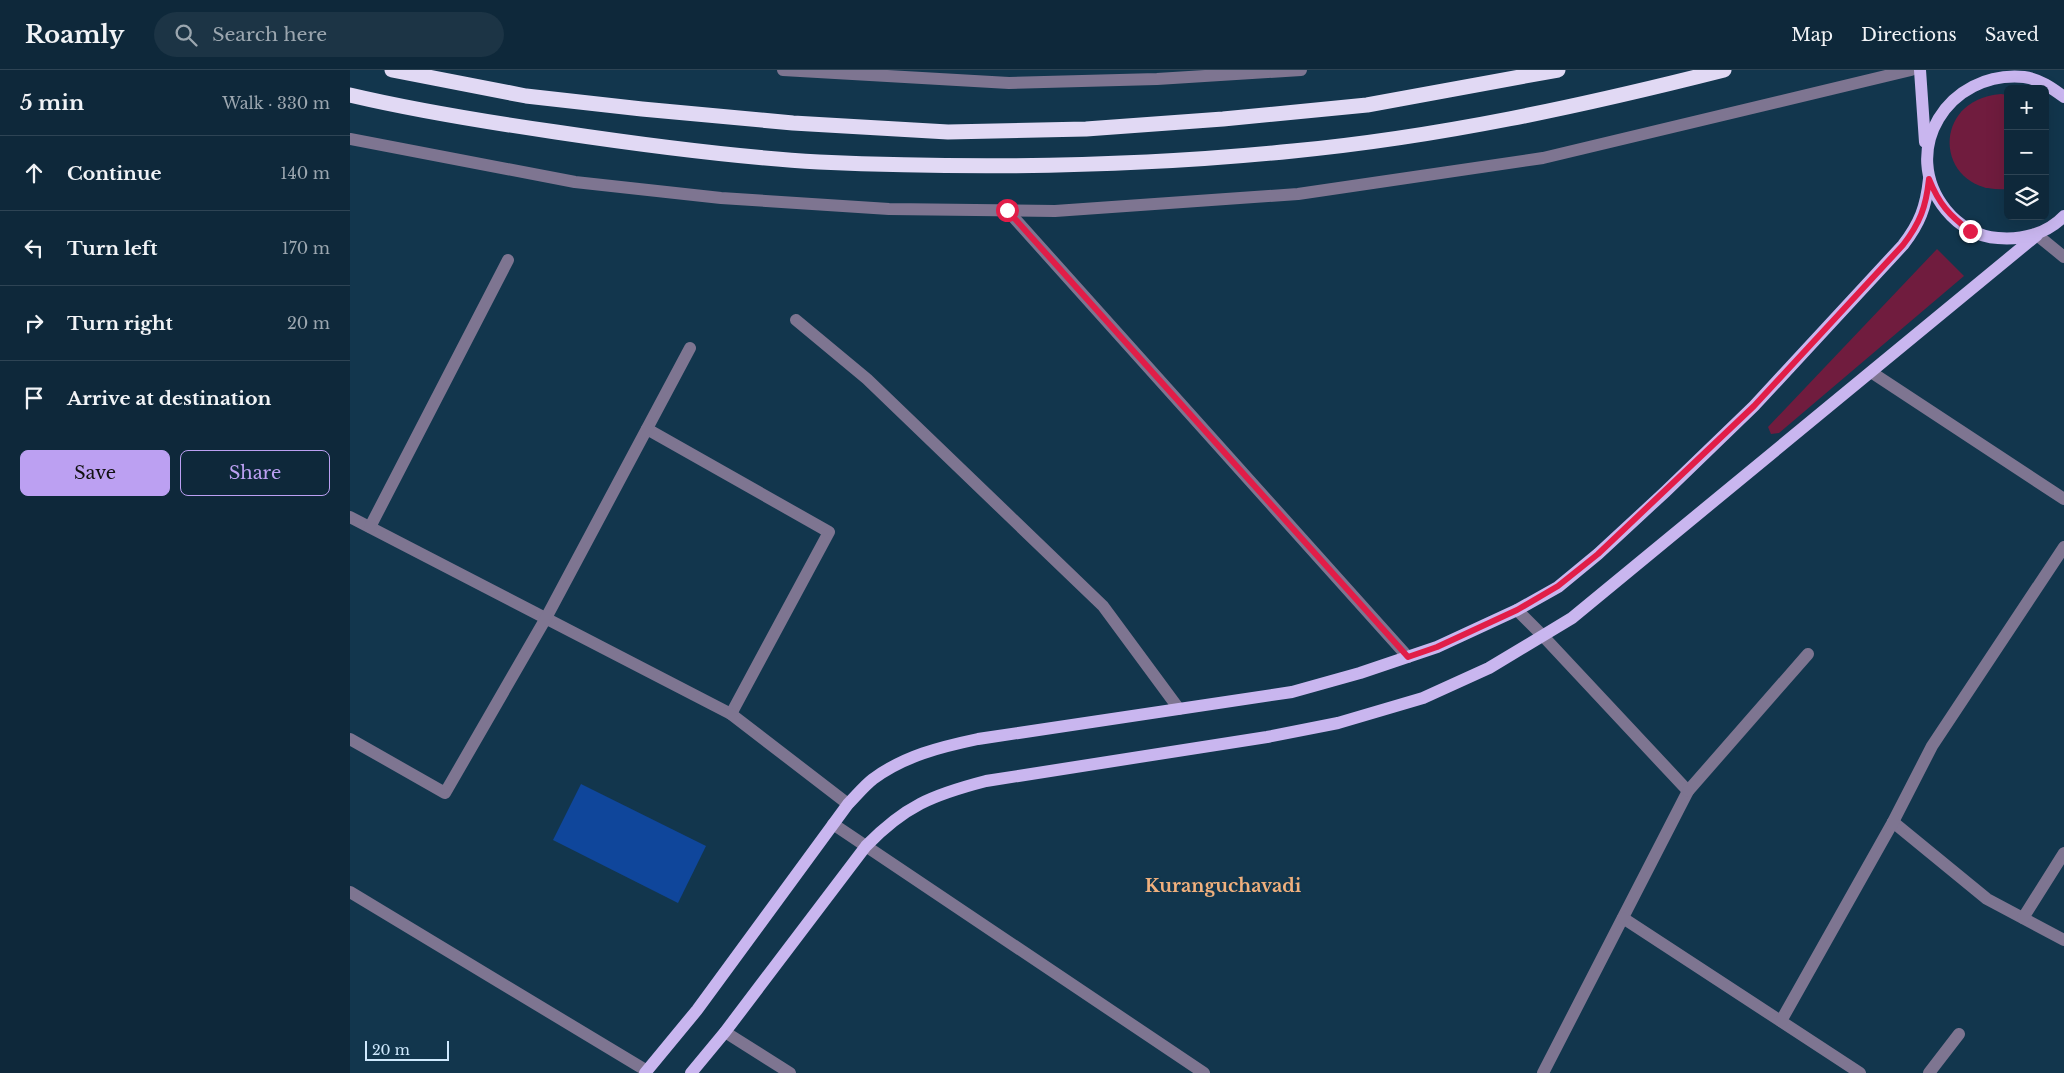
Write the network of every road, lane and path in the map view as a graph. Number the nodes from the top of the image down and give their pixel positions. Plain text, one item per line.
1 (392, 70) edge
2 (783, 70) edge
3 (1302, 70) edge
4 (1558, 70) edge
5 (1724, 70) edge
6 (1911, 70) edge
7 (1920, 70) edge
8 (2026, 70) edge
9 (2046, 85) edge
10 (2048, 85) edge
11 (2049, 86) edge
12 (350, 96) edge
13 (2064, 98) edge
14 (350, 139) edge
15 (1926, 157) junction
16 (1929, 179) junction
17 (1007, 210) junction
18 (2064, 216) edge
19 (2037, 234) junction
20 (2064, 257) edge
21 (508, 260) dead end
22 (796, 320) dead end
23 (690, 348) dead end
24 (1871, 372) junction
25 (647, 428) junction
26 (2064, 499) edge
27 (350, 517) edge
28 (370, 527) junction
29 (2064, 547) edge
30 (1517, 610) junction
31 (546, 618) junction
32 (1543, 636) junction
33 (1808, 654) dead end
34 (1408, 657) junction
35 (1179, 709) junction
36 (731, 714) junction
37 (350, 739) edge
38 (1688, 791) junction
39 (848, 804) junction
40 (1892, 822) junction
41 (833, 824) junction
42 (866, 846) junction
43 (2064, 853) edge
44 (350, 892) edge
45 (1623, 918) junction
46 (2023, 918) junction
47 (2064, 940) edge
48 (1781, 1021) junction
49 (725, 1032) junction
50 (1959, 1034) dead end
51 (646, 1072) edge
52 (691, 1073) edge
53 (790, 1073) edge
54 (1204, 1073) edge
55 (1544, 1073) edge
56 (1860, 1073) edge
57 (1929, 1073) edge

1 - 4 highway
2 - 3 street
5 - 12 highway
6 - 17 street
7 - 15 main road
8 - 10 main road
9 - 15 main road
11 - 13 main road
14 - 17 street
15 - 16 main road
16 - 19 main road
16 - 30 main road
17 - 34 street
18 - 19 main road
19 - 20 street
19 - 24 main road
21 - 28 street
22 - 35 street
23 - 25 street
24 - 26 street
24 - 32 main road
25 - 31 street
25 - 36 street
27 - 28 street
28 - 31 street
29 - 40 street
30 - 32 street
30 - 34 main road
31 - 36 street
31 - 37 street
32 - 38 street
32 - 42 main road
33 - 38 street
34 - 35 main road
35 - 39 main road
36 - 39 street
38 - 45 street
39 - 41 main road
40 - 46 street
40 - 48 street
41 - 42 street
41 - 51 main road
42 - 49 main road
42 - 54 street
43 - 46 street
44 - 51 street
45 - 48 street
45 - 55 street
46 - 47 street
48 - 56 street
49 - 52 main road
49 - 53 street
50 - 57 street

